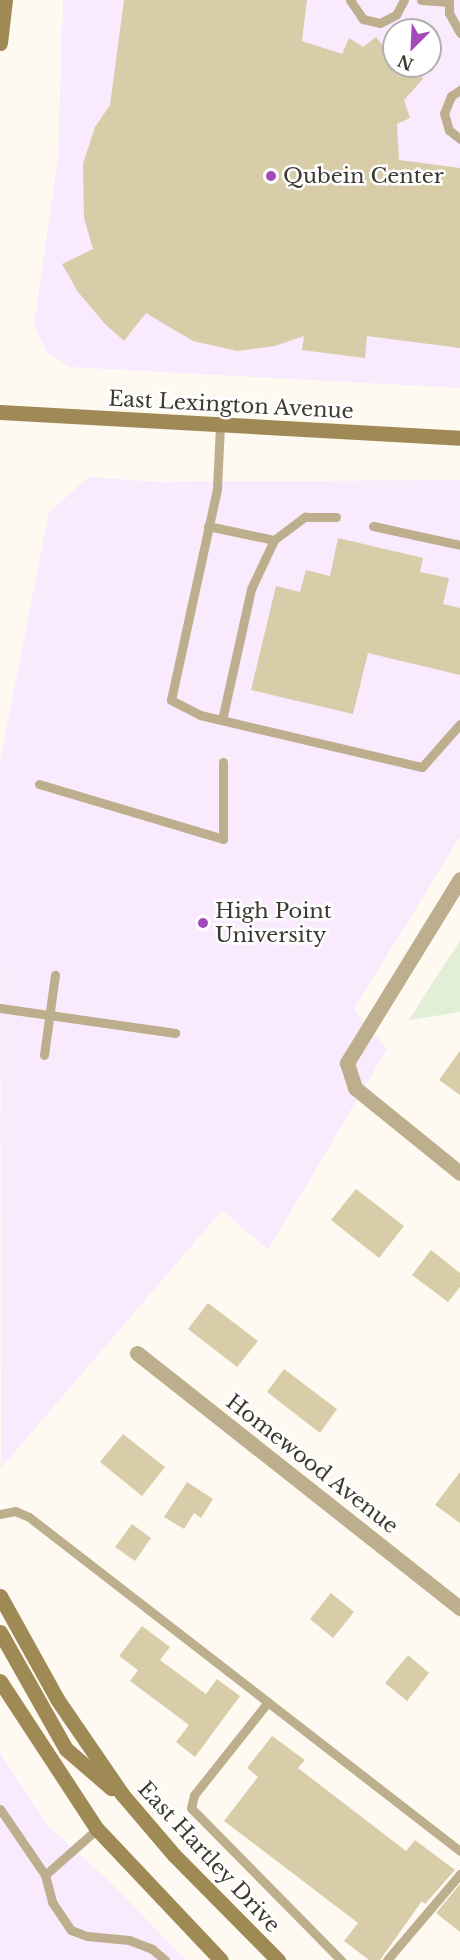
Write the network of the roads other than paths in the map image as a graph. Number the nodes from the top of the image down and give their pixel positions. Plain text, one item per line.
1 (4, 0) edge
2 (350, 0) edge
3 (404, 0) edge
4 (421, 0) edge
5 (449, 1) edge
6 (460, 33) edge
7 (0, 43) edge
8 (460, 90) edge
9 (460, 139) edge
10 (0, 412) edge
11 (220, 425) junction
12 (460, 438) edge
13 (336, 517) dead end
14 (208, 526) junction
15 (373, 526) dead end
16 (274, 540) junction
17 (460, 545) edge
18 (222, 720) junction
19 (460, 724) edge
20 (223, 762) dead end
21 (39, 784) dead end
22 (460, 879) edge
23 (55, 975) dead end
24 (0, 1008) edge
25 (50, 1015) junction
26 (176, 1033) dead end
27 (44, 1055) dead end
28 (460, 1173) edge
29 (137, 1353) dead end
30 (0, 1514) edge
31 (0, 1596) edge
32 (460, 1608) edge
33 (0, 1632) edge
34 (0, 1681) edge
35 (268, 1702) junction
36 (0, 1809) edge
37 (135, 1810) junction
38 (97, 1829) junction
39 (460, 1851) edge
40 (460, 1874) edge
41 (45, 1875) junction
42 (165, 1960) edge
43 (220, 1960) edge
44 (278, 1960) edge
45 (341, 1960) edge
46 (387, 1960) edge

1 - 7 main road
2 - 3 lane
4 - 5 lane
5 - 6 lane
8 - 9 lane
10 - 11 main road, East Lexington Avenue
11 - 12 main road, East Lexington Avenue
11 - 14 lane
13 - 16 lane
14 - 16 lane
14 - 18 lane
15 - 17 lane
16 - 18 lane
18 - 19 lane
20 - 21 lane
22 - 28 street
23 - 25 lane
24 - 25 lane
25 - 26 lane
25 - 27 lane
29 - 32 street, Homewood Avenue
30 - 35 lane
31 - 37 main road, East Hartley Drive
33 - 37 main road
34 - 38 main road
35 - 39 lane
35 - 45 lane
36 - 41 lane
37 - 44 main road, East Hartley Drive
38 - 41 lane
38 - 43 main road
40 - 46 lane
41 - 42 lane

